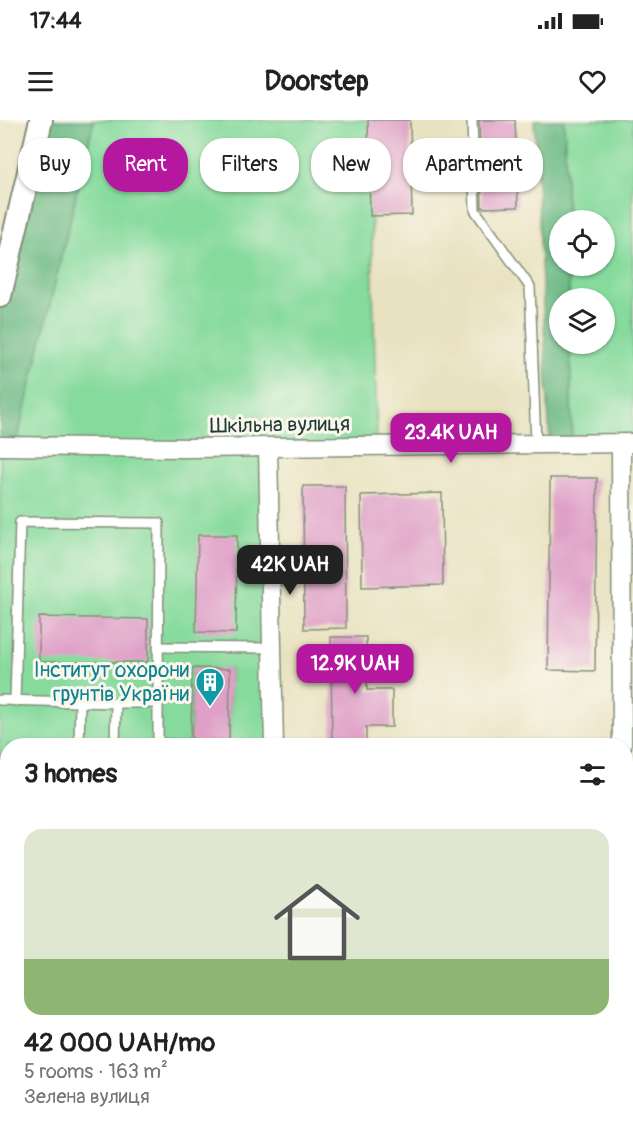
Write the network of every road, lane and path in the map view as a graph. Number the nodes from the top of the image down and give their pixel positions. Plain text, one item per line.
1 (41, 120) edge
2 (472, 120) edge
3 (0, 296) edge
4 (536, 444) junction
5 (627, 444) edge
6 (0, 446) edge
7 (268, 448) junction
8 (159, 647) junction
9 (272, 648) junction
10 (0, 700) edge
11 (15, 701) junction
12 (80, 702) junction
13 (158, 703) junction
14 (116, 704) junction
15 (80, 738) edge
16 (115, 738) edge
17 (158, 738) edge
18 (274, 738) edge
19 (622, 738) edge

1 - 3 street
2 - 4 lane
4 - 5 street, Шкільна вулиця
4 - 7 street, Шкільна вулиця
5 - 19 street
6 - 7 street, Шкільна вулиця
7 - 9 street
8 - 9 lane
8 - 11 lane
8 - 13 lane
9 - 18 street
10 - 11 lane
11 - 12 lane
12 - 14 lane
12 - 15 lane
13 - 14 lane
13 - 17 lane
14 - 16 lane

